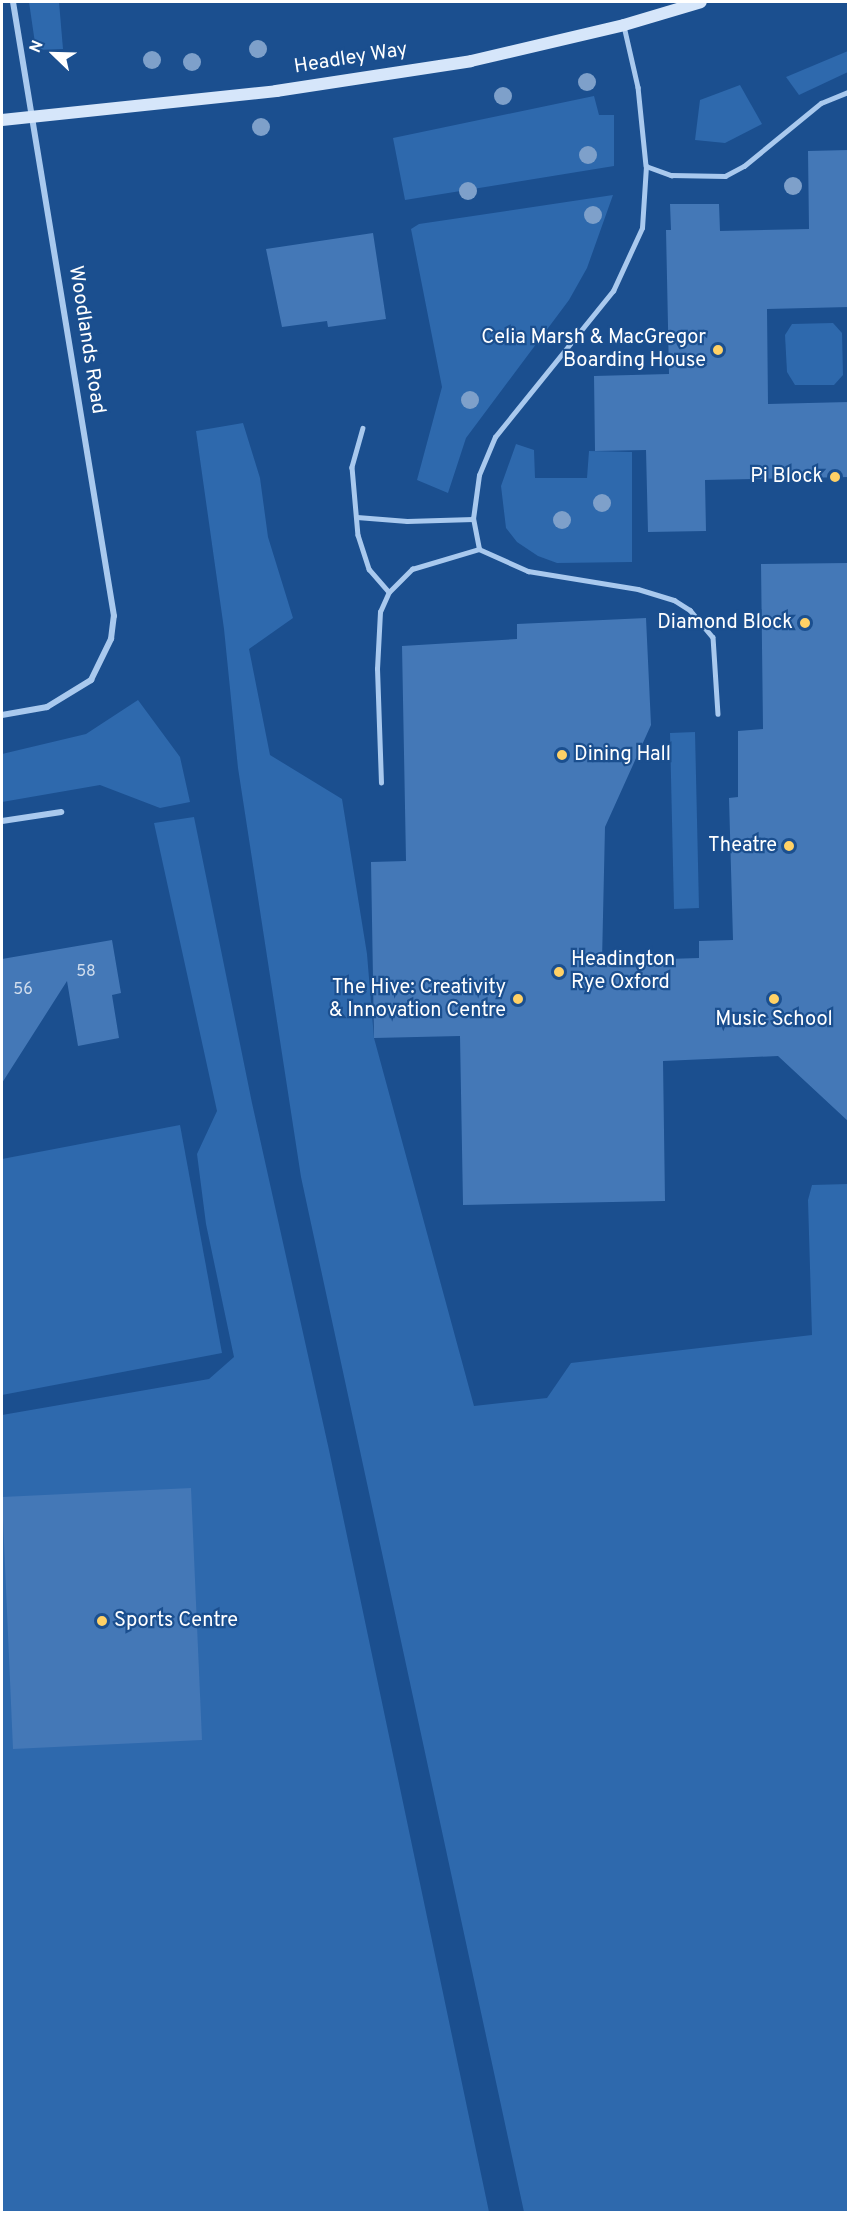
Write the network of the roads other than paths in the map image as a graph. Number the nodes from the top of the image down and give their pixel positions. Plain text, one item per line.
1 (13, 2) edge
2 (701, 2) edge
3 (624, 25) junction
4 (849, 92) edge
5 (33, 117) junction
6 (2, 120) edge
7 (646, 166) junction
8 (363, 428) dead end
9 (357, 517) junction
10 (473, 519) junction
11 (479, 549) junction
12 (389, 592) junction
13 (718, 714) dead end
14 (2, 715) edge
15 (381, 783) dead end
16 (61, 812) dead end
17 (2, 821) edge

1 - 5 street, Woodlands Road
2 - 3 main road, Headley Way
3 - 5 main road, Headley Way
3 - 7 lane
4 - 7 lane
5 - 6 main road, Headley Way
5 - 14 street, Woodlands Road
7 - 10 lane
8 - 9 lane
9 - 10 lane
9 - 12 lane
10 - 11 lane
11 - 12 lane
11 - 13 lane
12 - 15 lane
16 - 17 street

